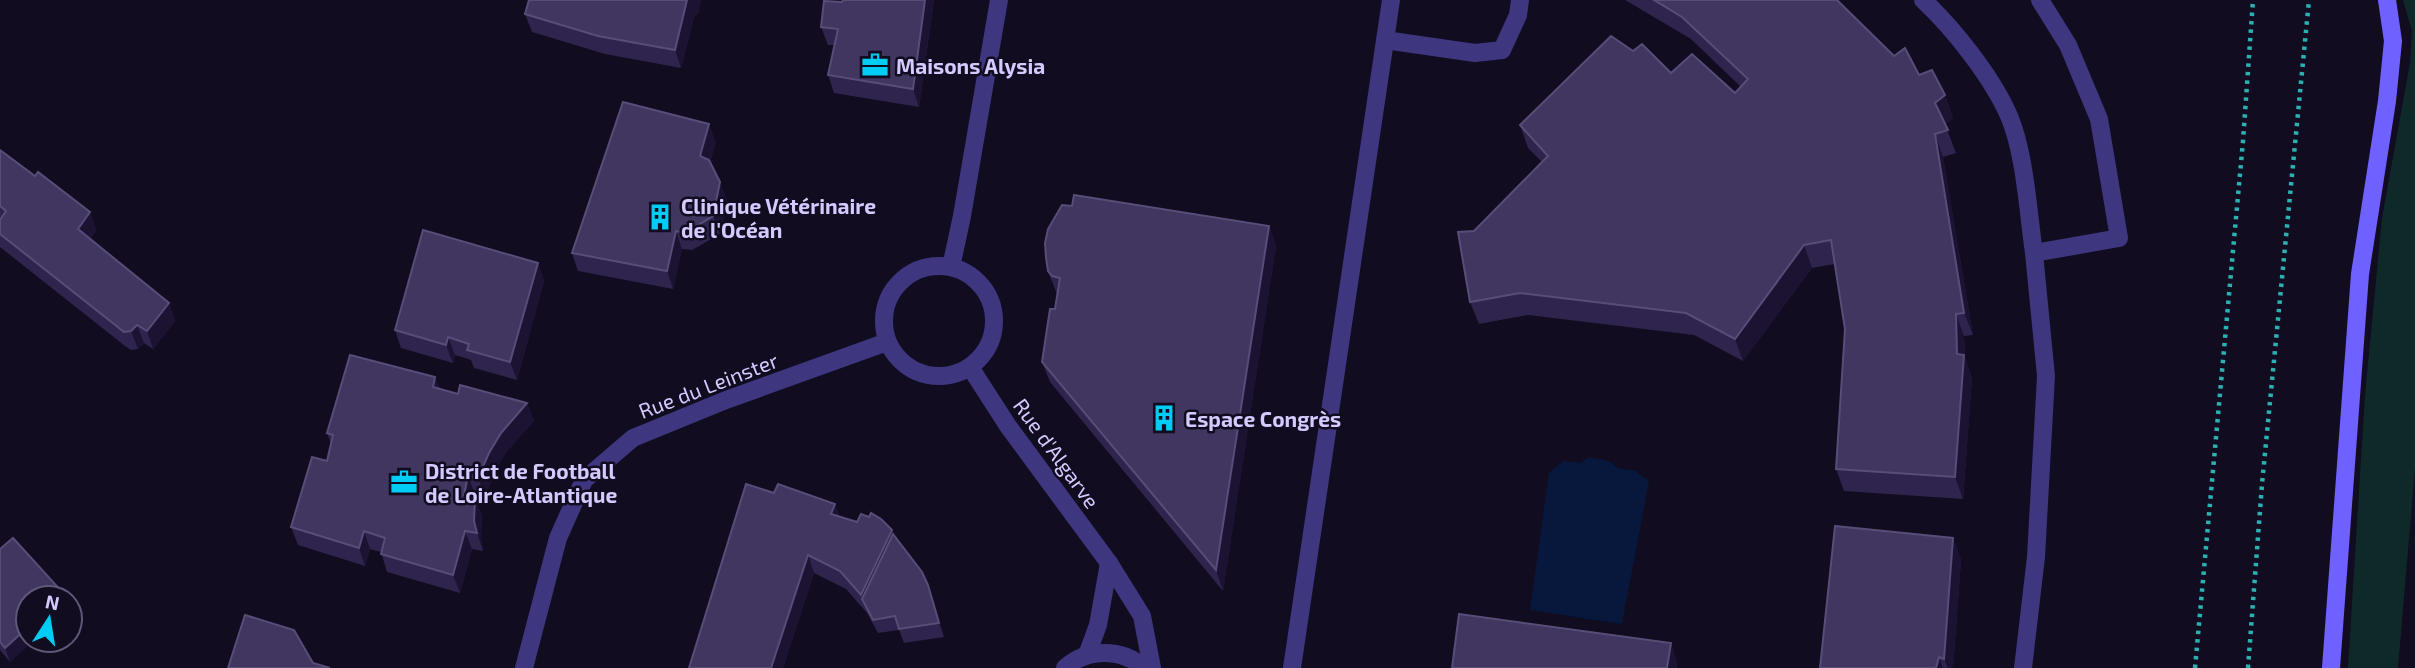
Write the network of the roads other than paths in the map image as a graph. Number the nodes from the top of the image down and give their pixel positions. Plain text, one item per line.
1 (999, 0) edge
2 (1391, 0) edge
3 (1520, 0) edge
4 (1923, 0) edge
5 (2040, 0) edge
6 (2387, 0) edge
7 (1385, 40) junction
8 (2034, 253) junction
9 (951, 267) junction
10 (887, 342) junction
11 (970, 367) junction
12 (1110, 563) junction
13 (1087, 655) junction
14 (524, 668) edge
15 (1065, 668) edge
16 (1144, 668) edge
17 (1152, 668) edge
18 (1292, 668) edge
19 (2024, 668) edge
20 (2331, 668) edge

1 - 9 street
2 - 7 street
3 - 7 street
4 - 8 street
5 - 8 street
6 - 20 main road
7 - 18 street
8 - 19 street
9 - 10 street
9 - 11 street
10 - 11 street
10 - 14 street, Rue du Leinster
11 - 12 street, Rue d'Algarve
12 - 13 street
12 - 17 street, Rue d'Algarve
13 - 15 street
13 - 16 street

